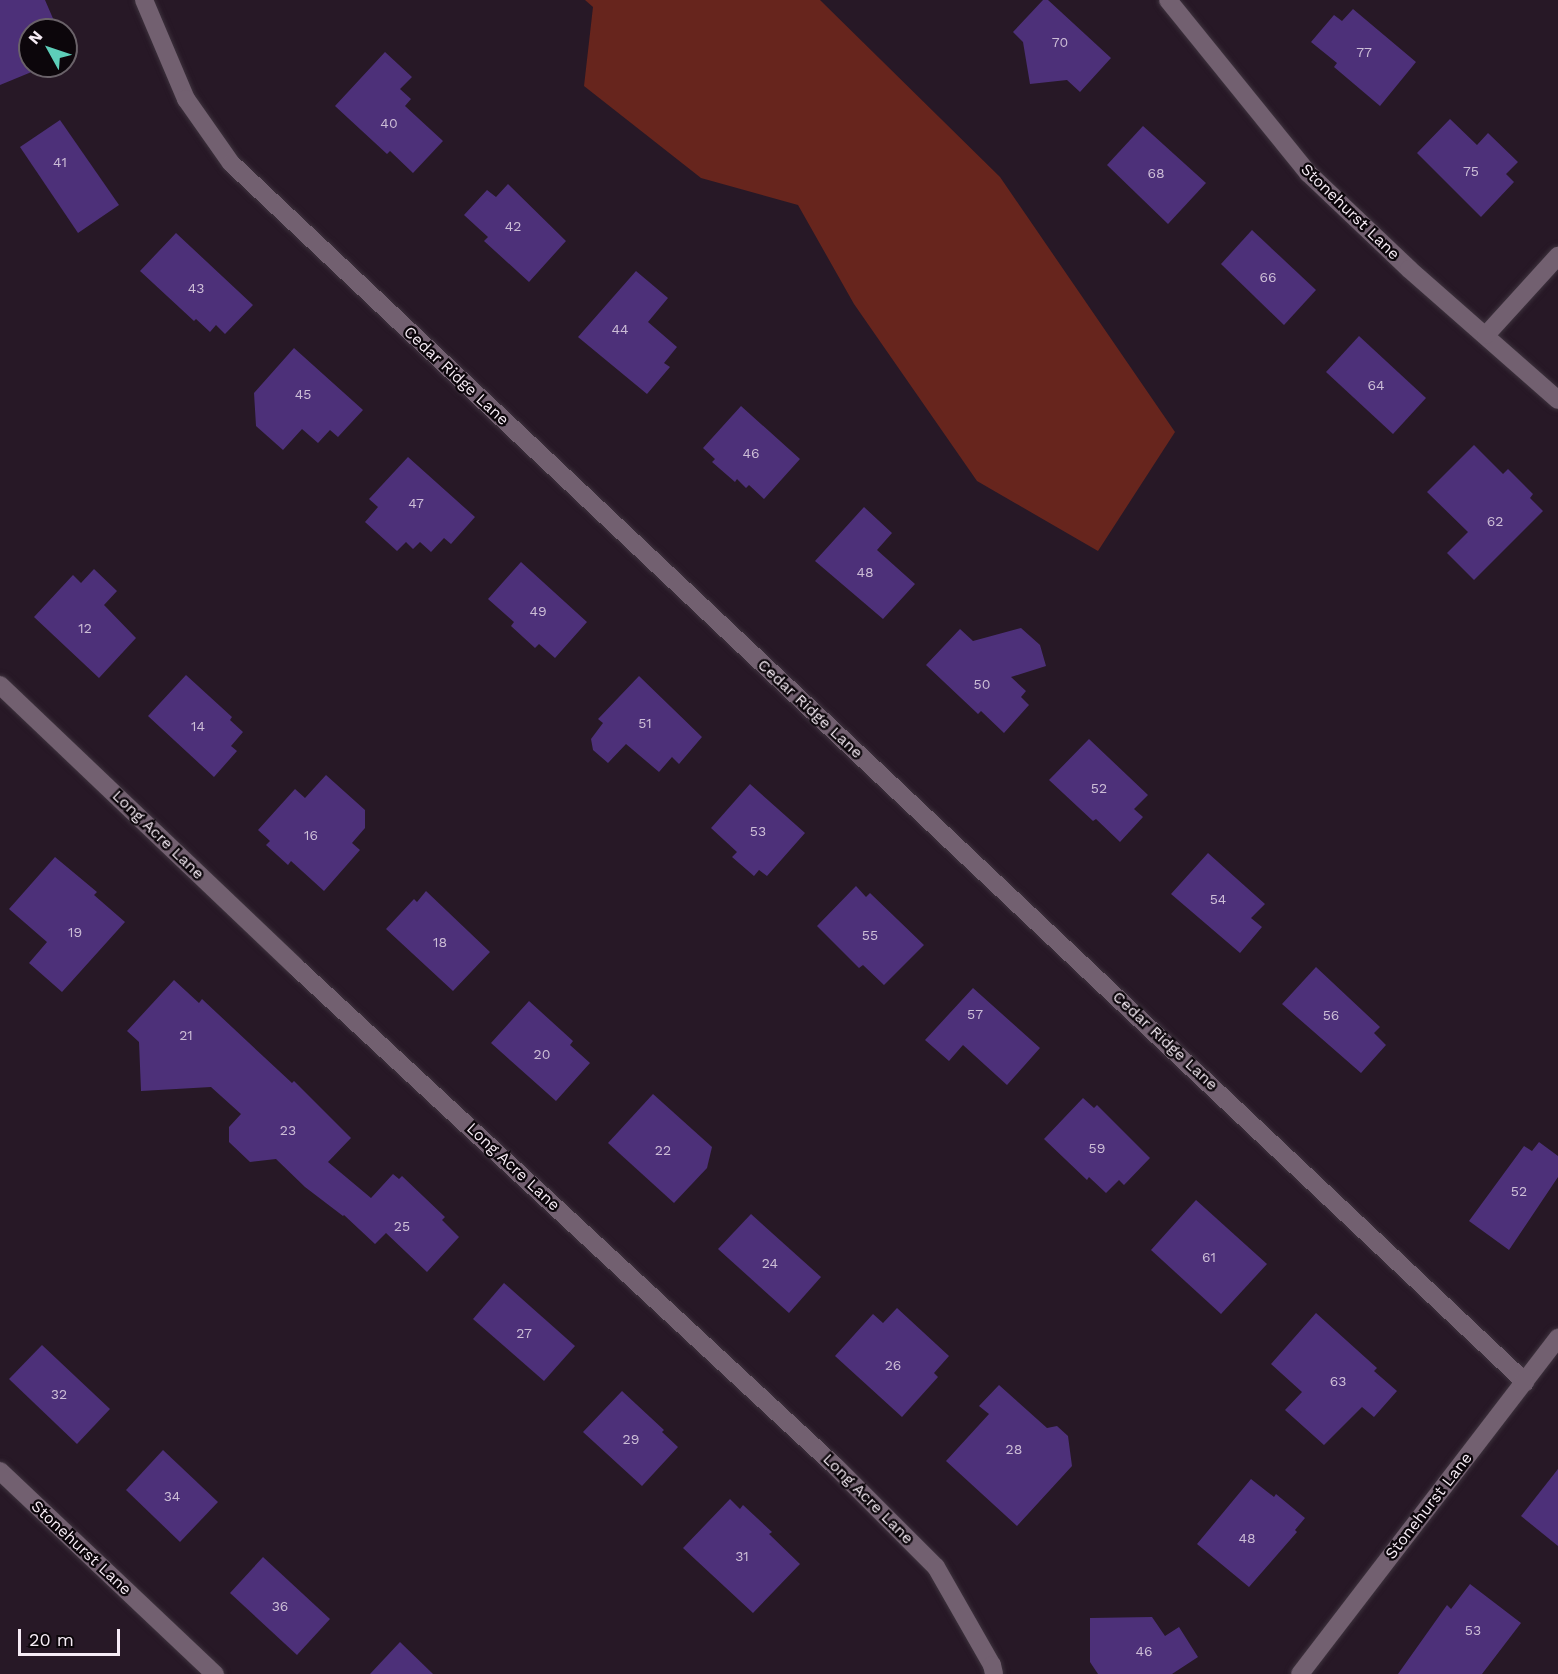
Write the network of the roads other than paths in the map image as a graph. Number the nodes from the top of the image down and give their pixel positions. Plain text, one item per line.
1 (144, 0) edge
2 (1167, 0) edge
3 (1558, 256) edge
4 (1486, 335) junction
5 (1558, 400) edge
6 (0, 685) edge
7 (1558, 1338) edge
8 (1526, 1382) junction
9 (0, 1471) edge
10 (215, 1674) edge
11 (994, 1674) edge
12 (1300, 1674) edge

1 - 8 street, Cedar Ridge Lane
2 - 4 street, Stonehurst Lane
3 - 4 street
4 - 5 street, Stonehurst Lane
6 - 11 street, Long Acre Lane
7 - 8 street, Stonehurst Lane
8 - 12 street, Stonehurst Lane
9 - 10 street, Stonehurst Lane

